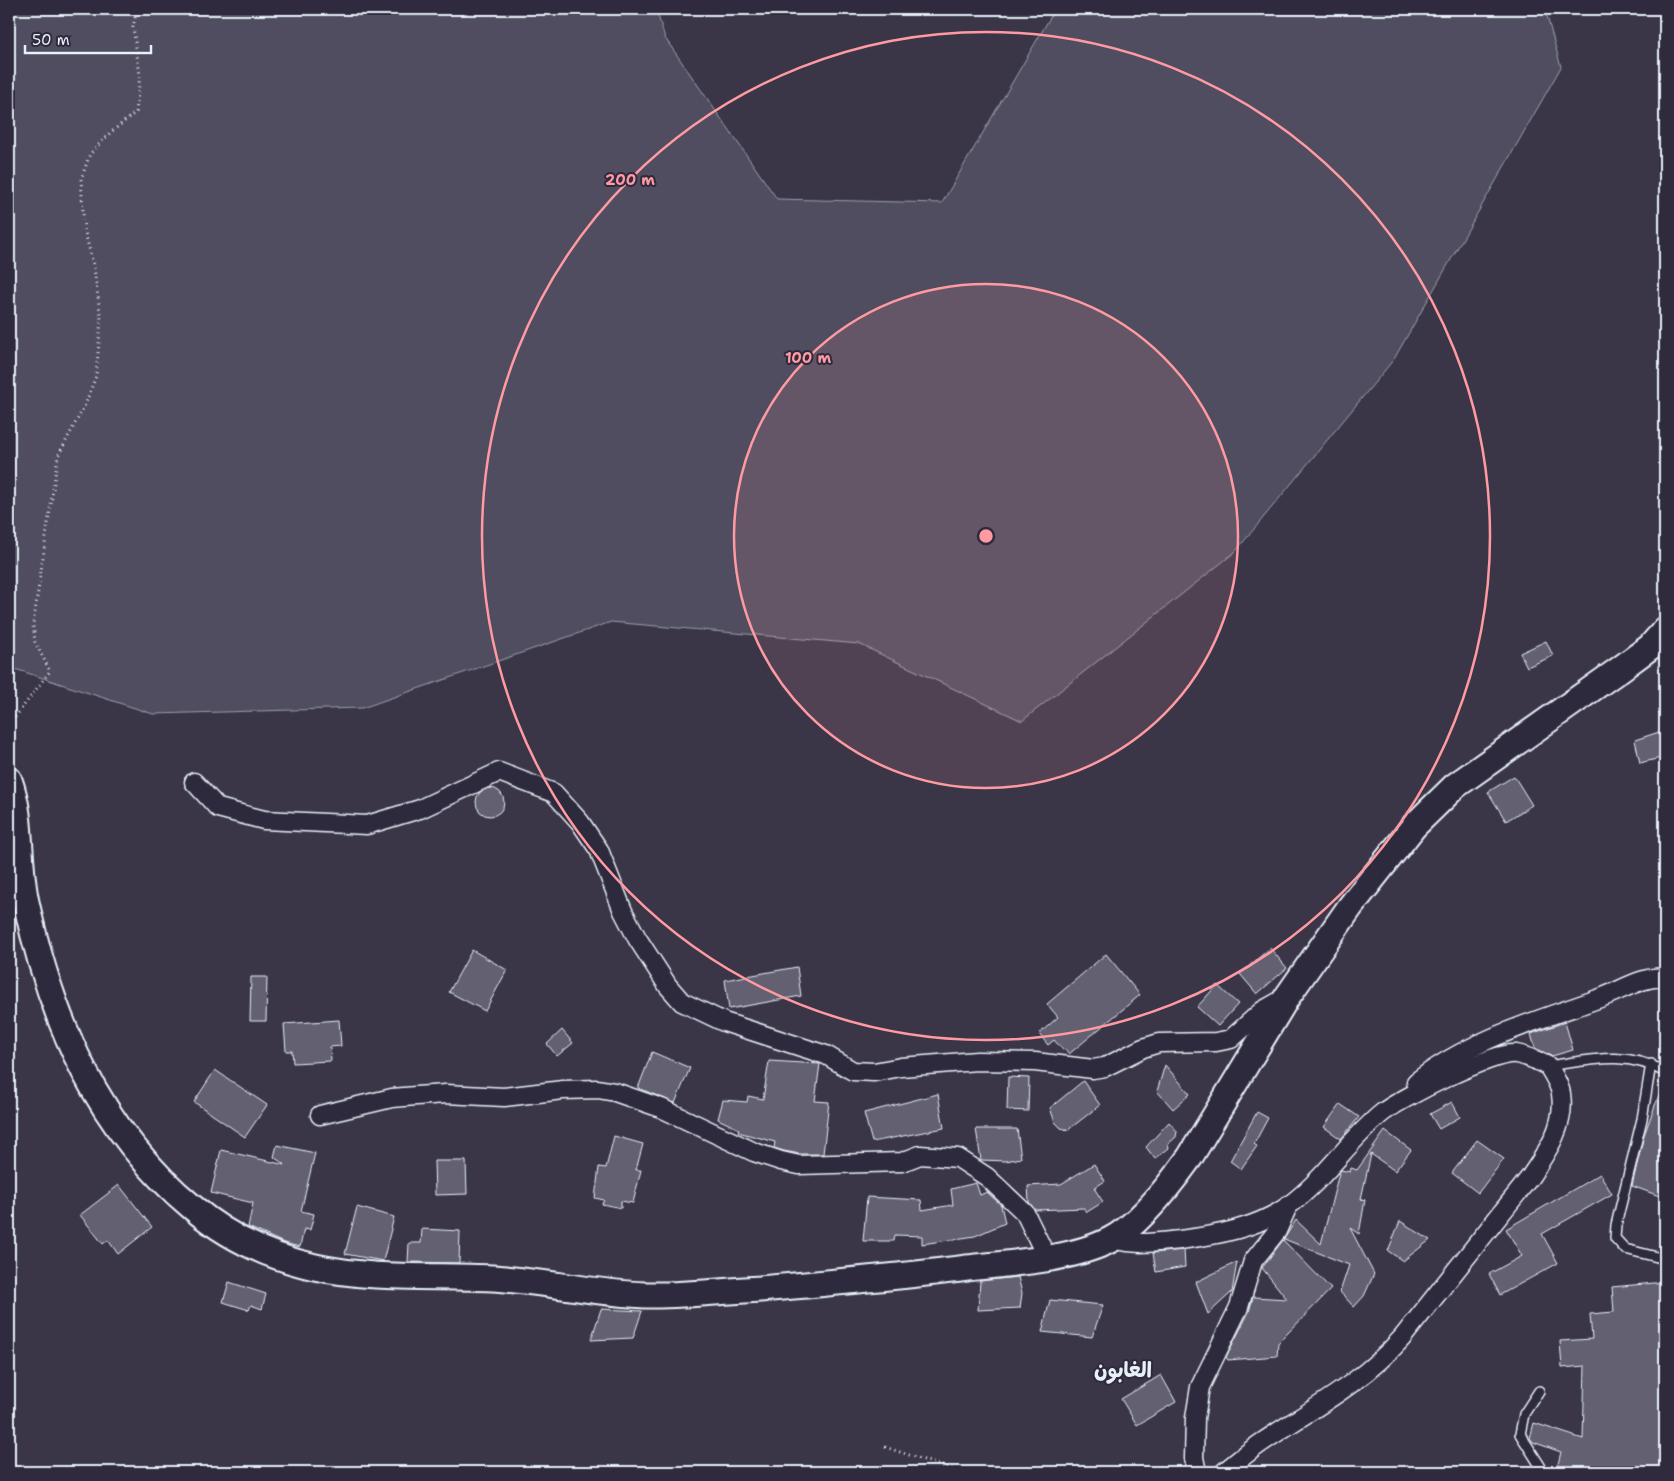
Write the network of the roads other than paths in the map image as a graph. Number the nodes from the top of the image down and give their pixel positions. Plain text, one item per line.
1 (1665, 630) edge
2 (9, 780) edge
3 (194, 782) dead end
4 (1665, 978) edge
5 (1287, 997) junction
6 (1651, 1064) junction
7 (1548, 1066) junction
8 (1665, 1072) edge
9 (1401, 1100) junction
10 (320, 1115) dead end
11 (1288, 1206) junction
12 (1113, 1239) junction
13 (1047, 1258) junction
14 (1665, 1259) edge
15 (1539, 1391) dead end
16 (1196, 1472) edge
17 (1224, 1472) edge
18 (1544, 1472) edge

1 - 5 main road
2 - 13 main road
3 - 5 street
4 - 9 street
5 - 12 main road
6 - 7 lane
6 - 8 lane
6 - 14 lane
7 - 9 street
7 - 17 street
9 - 11 street
10 - 13 street
11 - 12 street
11 - 16 street
12 - 13 main road
15 - 18 lane

